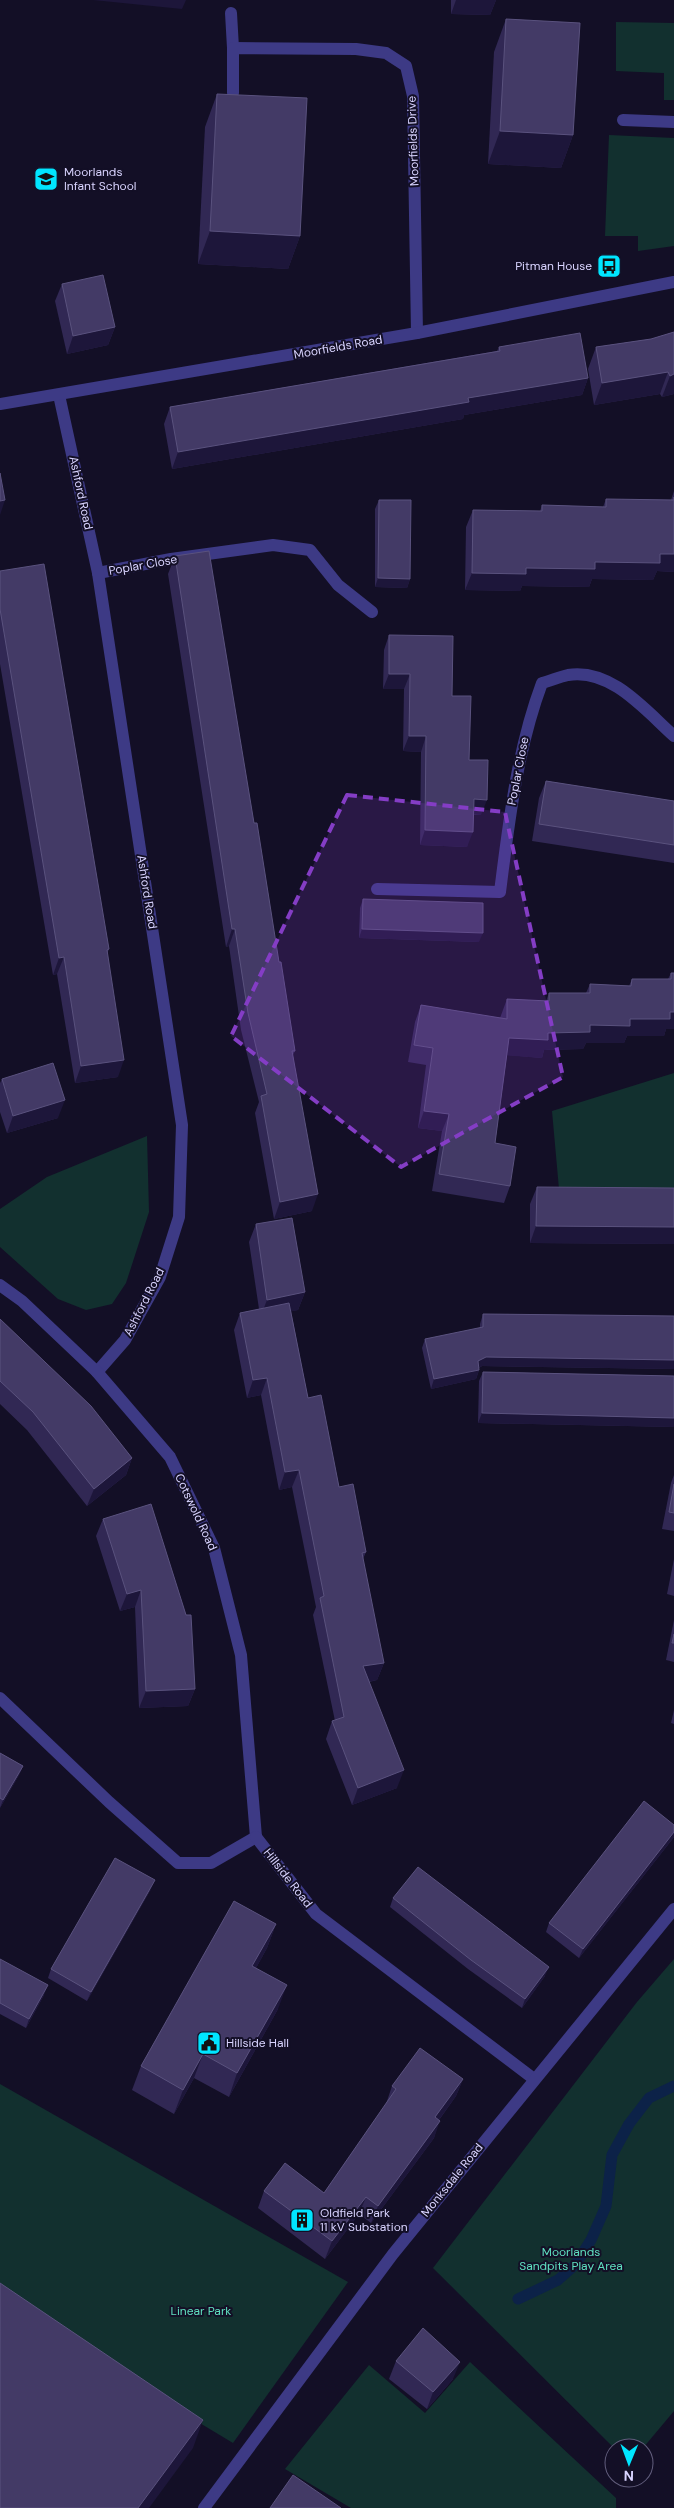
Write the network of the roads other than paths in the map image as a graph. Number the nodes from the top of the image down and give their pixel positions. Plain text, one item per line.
1 (231, 13) dead end
2 (233, 48) junction
3 (233, 93) edge
4 (623, 120) dead end
5 (674, 122) edge
6 (674, 282) edge
7 (417, 333) junction
8 (59, 395) junction
9 (0, 404) edge
10 (98, 573) junction
11 (372, 612) dead end
12 (674, 736) edge
13 (378, 889) dead end
14 (0, 1285) edge
15 (97, 1372) junction
16 (0, 1698) edge
17 (256, 1837) junction
18 (674, 1908) edge
19 (534, 2078) junction
20 (204, 2508) edge

1 - 2 street
2 - 3 street
2 - 7 street, Moorfields Drive
4 - 5 street
6 - 7 street, Moorfields Road
7 - 8 street, Moorfields Road
8 - 9 street, Moorfields Road
8 - 10 street, Ashford Road
10 - 11 street, Poplar Close
10 - 15 street, Ashford Road
12 - 13 street, Poplar Close
14 - 15 street, Cotswold Road
15 - 17 street, Cotswold Road
16 - 17 street, Hillside Road
17 - 19 street, Hillside Road
18 - 19 street, Monksdale Road
19 - 20 street, Monksdale Road

